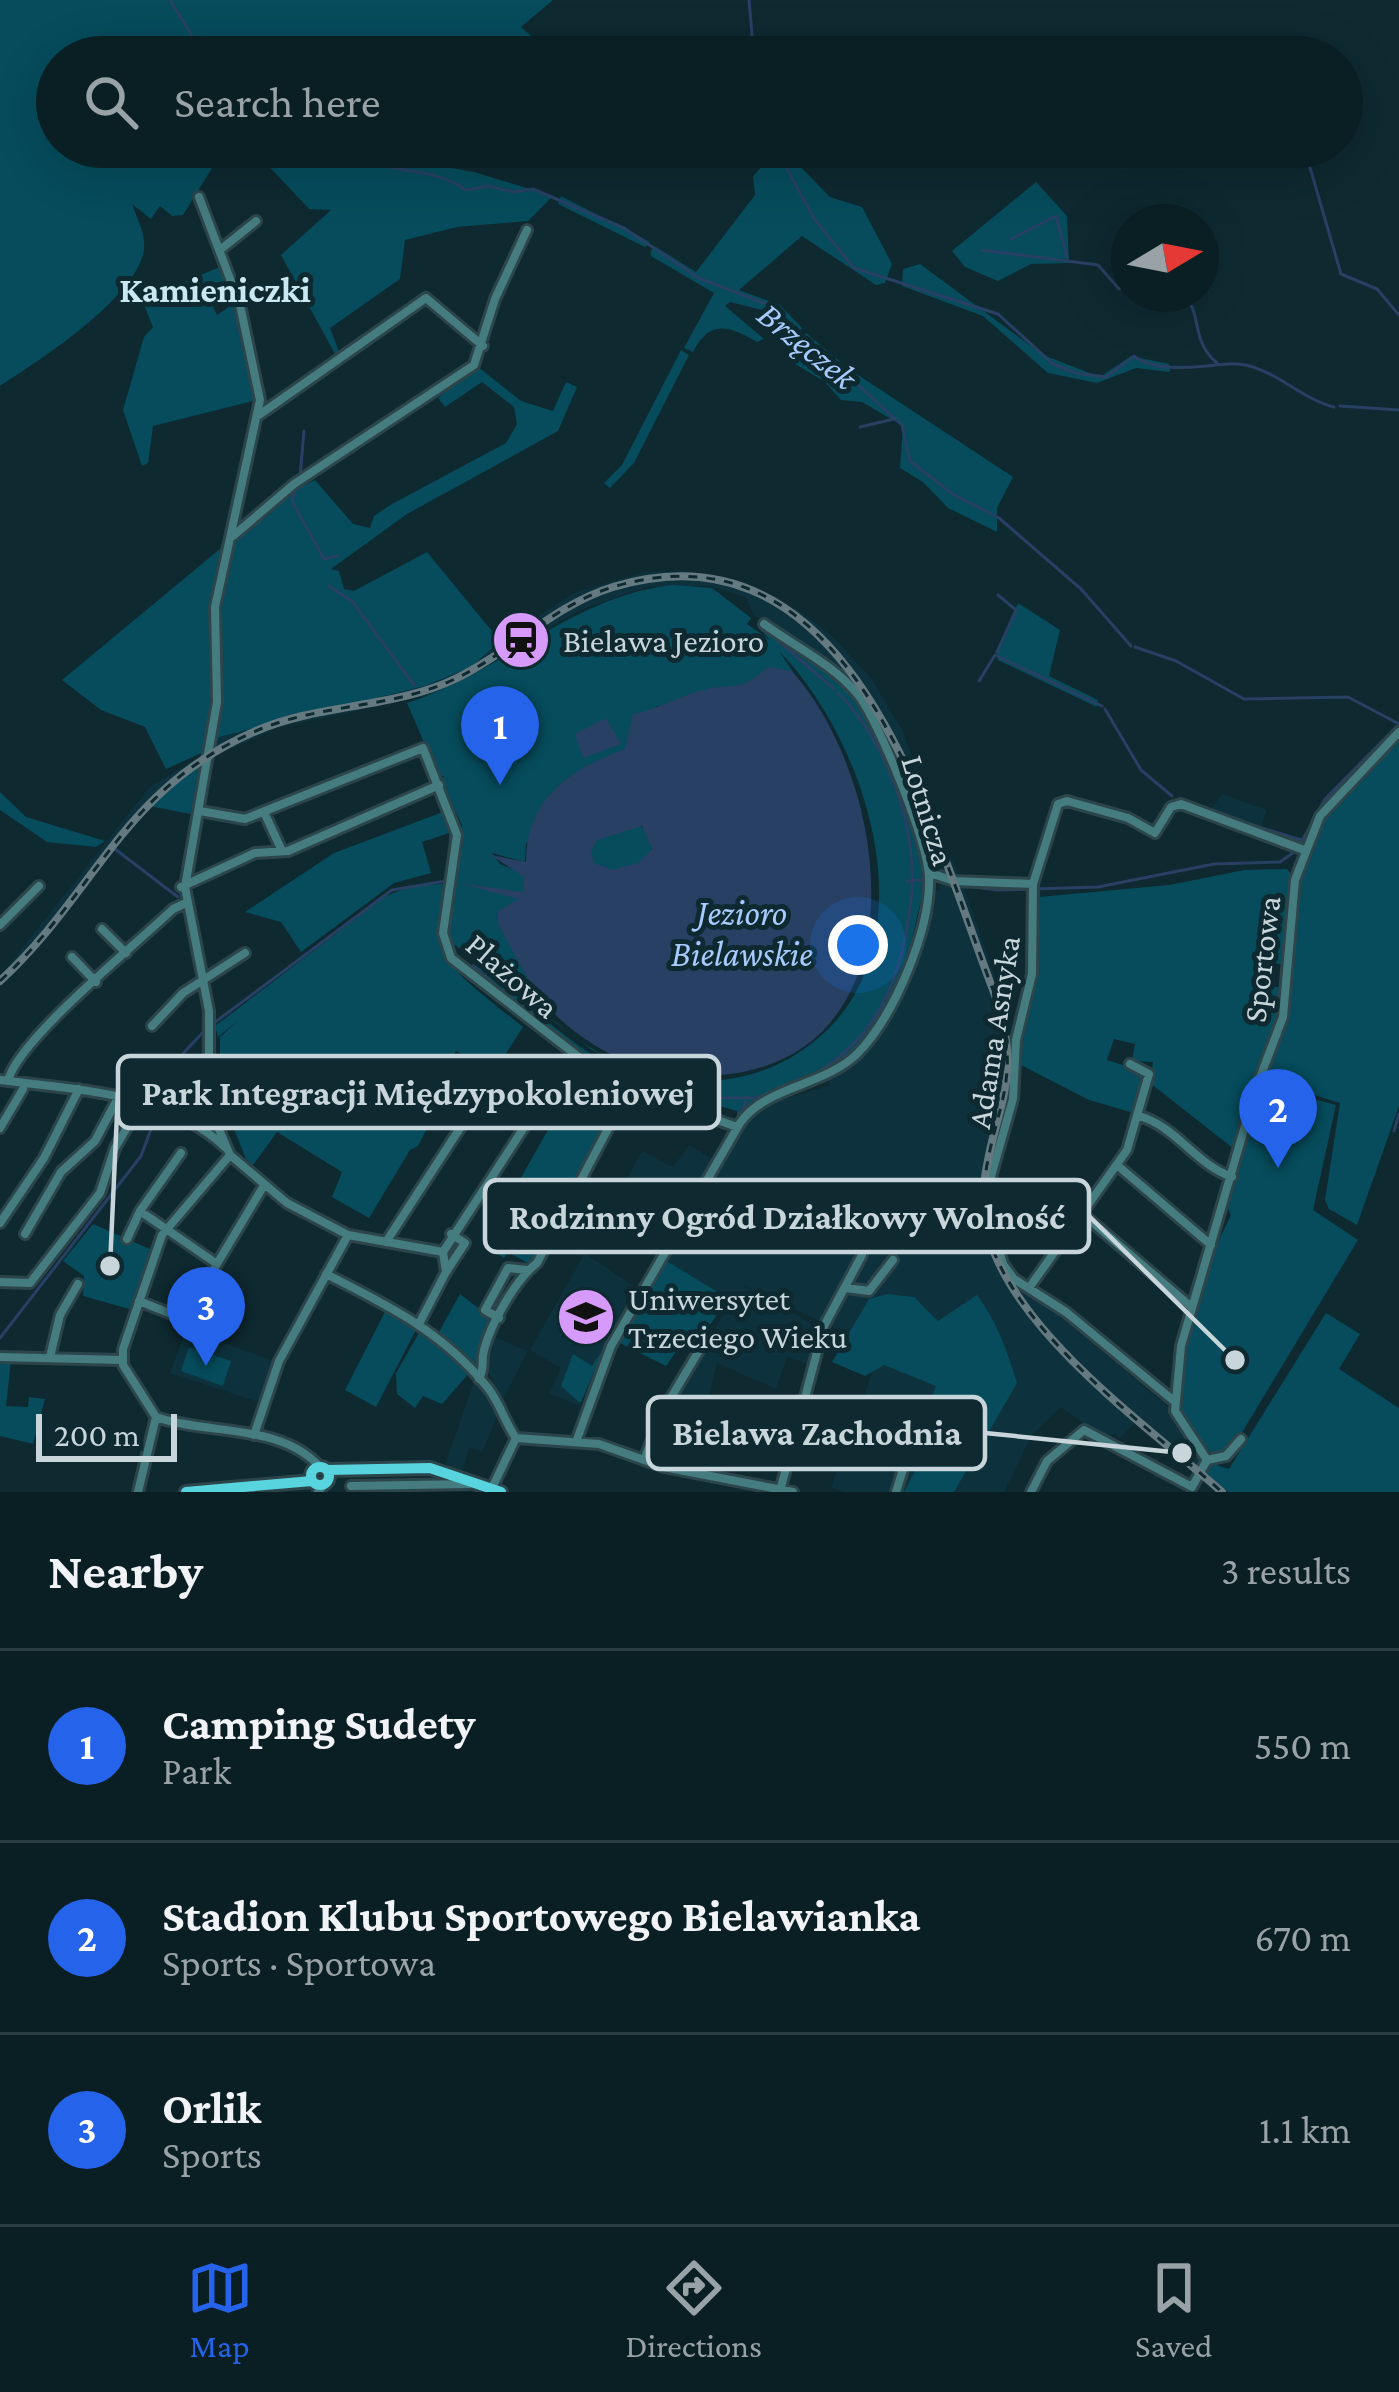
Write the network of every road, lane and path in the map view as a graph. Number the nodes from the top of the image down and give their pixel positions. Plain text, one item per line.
1 (199, 197) dead end
2 (256, 221) dead end
3 (527, 230) dead end
4 (220, 250) junction
5 (484, 347) junction
6 (257, 416) junction
7 (234, 532) junction
8 (764, 623) dead end
9 (1399, 732) edge
10 (439, 785) junction
11 (199, 810) junction
12 (264, 812) junction
13 (1301, 848) junction
14 (282, 851) junction
15 (929, 877) junction
16 (39, 886) dead end
17 (182, 887) junction
18 (1033, 887) junction
19 (184, 903) junction
20 (0, 925) edge
21 (102, 929) dead end
22 (126, 953) junction
23 (245, 953) dead end
24 (71, 957) dead end
25 (96, 982) junction
26 (203, 982) junction
27 (152, 1027) dead end
28 (503, 1062) dead end
29 (1130, 1064) dead end
30 (16, 1083) edge
31 (553, 1083) dead end
32 (79, 1089) junction
33 (628, 1091) junction
34 (119, 1096) junction
35 (142, 1102) junction
36 (208, 1109) junction
37 (1139, 1116) junction
38 (193, 1124) junction
39 (737, 1127) junction
40 (0, 1128) edge
41 (212, 1131) junction
42 (228, 1152) junction
43 (181, 1153) dead end
44 (1117, 1165) junction
45 (1232, 1177) junction
46 (263, 1187) junction
47 (140, 1211) junction
48 (1084, 1214) junction
49 (0, 1223) edge
50 (168, 1226) junction
51 (25, 1234) dead end
52 (348, 1234) junction
53 (451, 1234) junction
54 (127, 1239) dead end
55 (386, 1242) junction
56 (1211, 1245) junction
57 (862, 1255) dead end
58 (893, 1260) dead end
59 (445, 1262) junction
60 (217, 1264) junction
61 (527, 1270) junction
62 (326, 1274) junction
63 (0, 1282) edge
64 (78, 1284) dead end
65 (846, 1288) junction
66 (1029, 1288) junction
67 (139, 1300) junction
68 (1190, 1305) junction
69 (499, 1318) junction
70 (420, 1322) junction
71 (700, 1349) dead end
72 (0, 1357) edge
73 (50, 1358) junction
74 (122, 1360) junction
75 (479, 1379) junction
76 (1174, 1401) junction
77 (156, 1417) junction
78 (254, 1435) junction
79 (516, 1438) junction
80 (1241, 1438) dead end
81 (576, 1442) junction
82 (644, 1460) junction
83 (1207, 1460) junction
84 (905, 1463) dead end
85 (318, 1477) edge
86 (473, 1480) junction
87 (351, 1486) dead end
88 (1192, 1489) edge
89 (497, 1490) edge
90 (780, 1490) edge
91 (202, 1491) edge
92 (138, 1492) edge
93 (186, 1492) edge
94 (793, 1492) edge
95 (896, 1492) edge
96 (1031, 1492) edge

1 - 4 street
2 - 4 street
3 - 5 street
4 - 6 street
5 - 6 street
5 - 7 street
6 - 7 street
7 - 11 street
8 - 15 street, Lotnicza
9 - 13 street, Sportowa
10 - 12 street, Plażowa
10 - 14 street
10 - 33 street, Plażowa
11 - 12 street
11 - 17 street
12 - 14 street
13 - 18 street, Adama Asnyka
13 - 45 street, Sportowa
14 - 17 street
15 - 18 street
15 - 39 street, Lotnicza
16 - 20 street
17 - 19 street
18 - 66 street, Adama Asnyka
19 - 22 street
19 - 26 street
21 - 22 street
22 - 25 street
23 - 26 street
24 - 25 street
25 - 30 street
26 - 27 street
26 - 36 street
28 - 55 street
29 - 37 street
30 - 32 street
30 - 40 street
31 - 53 street
32 - 34 street
32 - 49 street
33 - 39 street, Plażowa
33 - 61 street
34 - 35 street
34 - 51 street
35 - 38 street
35 - 63 street
36 - 38 street
36 - 41 street
37 - 44 street
37 - 45 street
38 - 41 street
39 - 81 street, Lotnicza
41 - 42 street
42 - 46 street
42 - 50 street
43 - 47 street
44 - 48 street
44 - 56 street
45 - 56 street, Sportowa
46 - 52 street
46 - 60 street
47 - 50 street
47 - 54 street
48 - 66 street
48 - 68 street
50 - 60 street
50 - 67 street
52 - 55 street
52 - 62 street
53 - 59 street
53 - 59 street
55 - 59 street
56 - 68 street, Sportowa
57 - 65 street
58 - 65 street
59 - 70 street
60 - 67 street
61 - 69 street
61 - 69 street
62 - 70 street
62 - 78 street
64 - 73 street
65 - 90 street
66 - 76 street, Adama Asnyka
67 - 74 street
68 - 76 street, Sportowa
69 - 75 street
70 - 75 street
71 - 82 street
72 - 73 street
73 - 74 street
74 - 77 street
75 - 79 street
76 - 83 street
77 - 78 street
77 - 92 street
78 - 85 street
79 - 81 street
79 - 89 street
80 - 83 street
81 - 82 street
82 - 90 street
83 - 88 street
84 - 95 street
85 - 86 main road
85 - 91 main road
86 - 87 street
86 - 89 main road
88 - 96 street
90 - 94 street
91 - 93 main road

